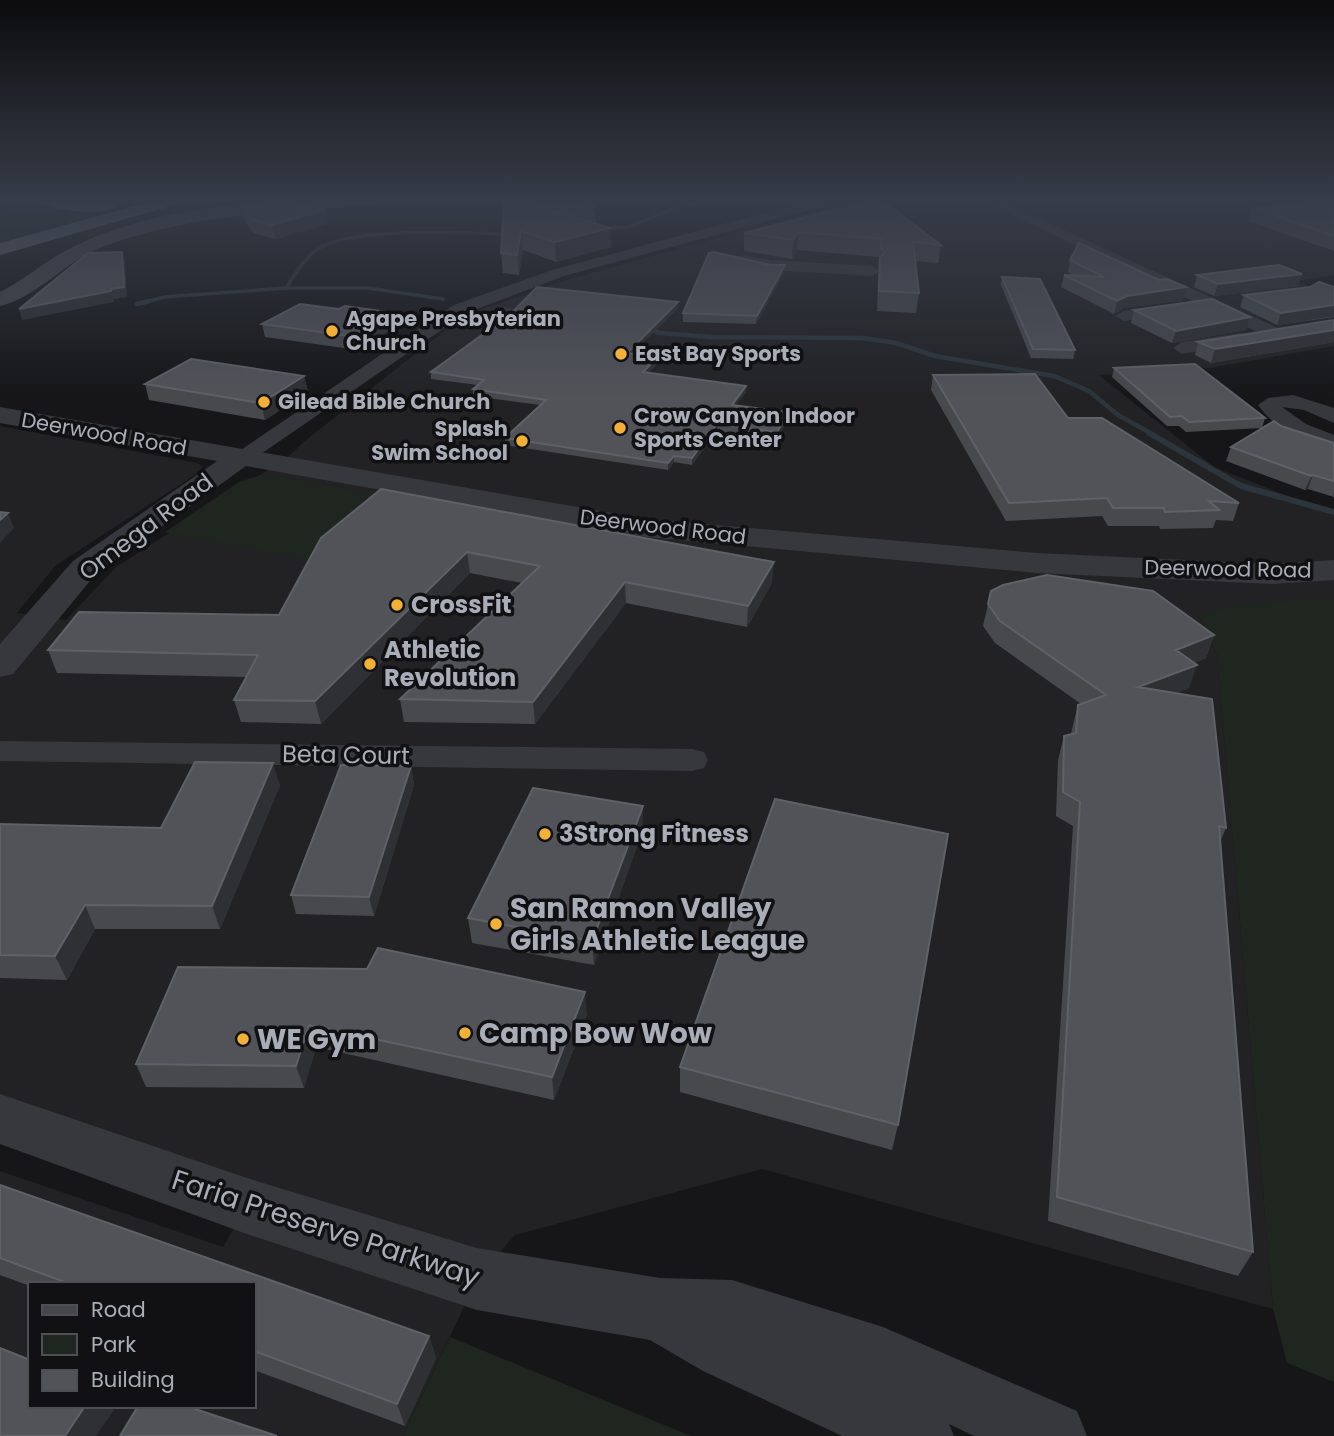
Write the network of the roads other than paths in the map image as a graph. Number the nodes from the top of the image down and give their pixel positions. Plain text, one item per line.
1 (53, 265) edge
2 (592, 265) edge
3 (770, 265) edge
4 (1128, 265) edge
5 (872, 271) edge
6 (8, 296) edge
7 (1240, 300) edge
8 (1214, 304) junction
9 (0, 314) edge
10 (1124, 316) edge
11 (1298, 329) edge
12 (1274, 333) junction
13 (1182, 348) edge
14 (0, 399) edge
15 (0, 415) edge
16 (1334, 417) edge
17 (1334, 442) edge
18 (251, 451) junction
19 (1334, 551) edge
20 (1334, 570) edge
21 (0, 666) edge
22 (0, 751) edge
23 (692, 760) dead end
24 (0, 1119) edge
25 (660, 1310) junction
26 (919, 1436) edge
27 (1052, 1436) edge

1 - 6 main road
2 - 18 street
3 - 5 street
4 - 8 street
6 - 9 main road
7 - 8 street
8 - 10 street
8 - 12 street
11 - 12 street
12 - 13 street
14 - 18 street, Deerwood Road
15 - 18 street, Deerwood Road
16 - 17 street
18 - 19 street, Deerwood Road
18 - 20 street, Deerwood Road
18 - 21 street, Omega Road
22 - 23 street, Beta Court
24 - 25 street, Faria Preserve Parkway
25 - 26 street, Faria Preserve Parkway
25 - 27 street, Faria Preserve Parkway

